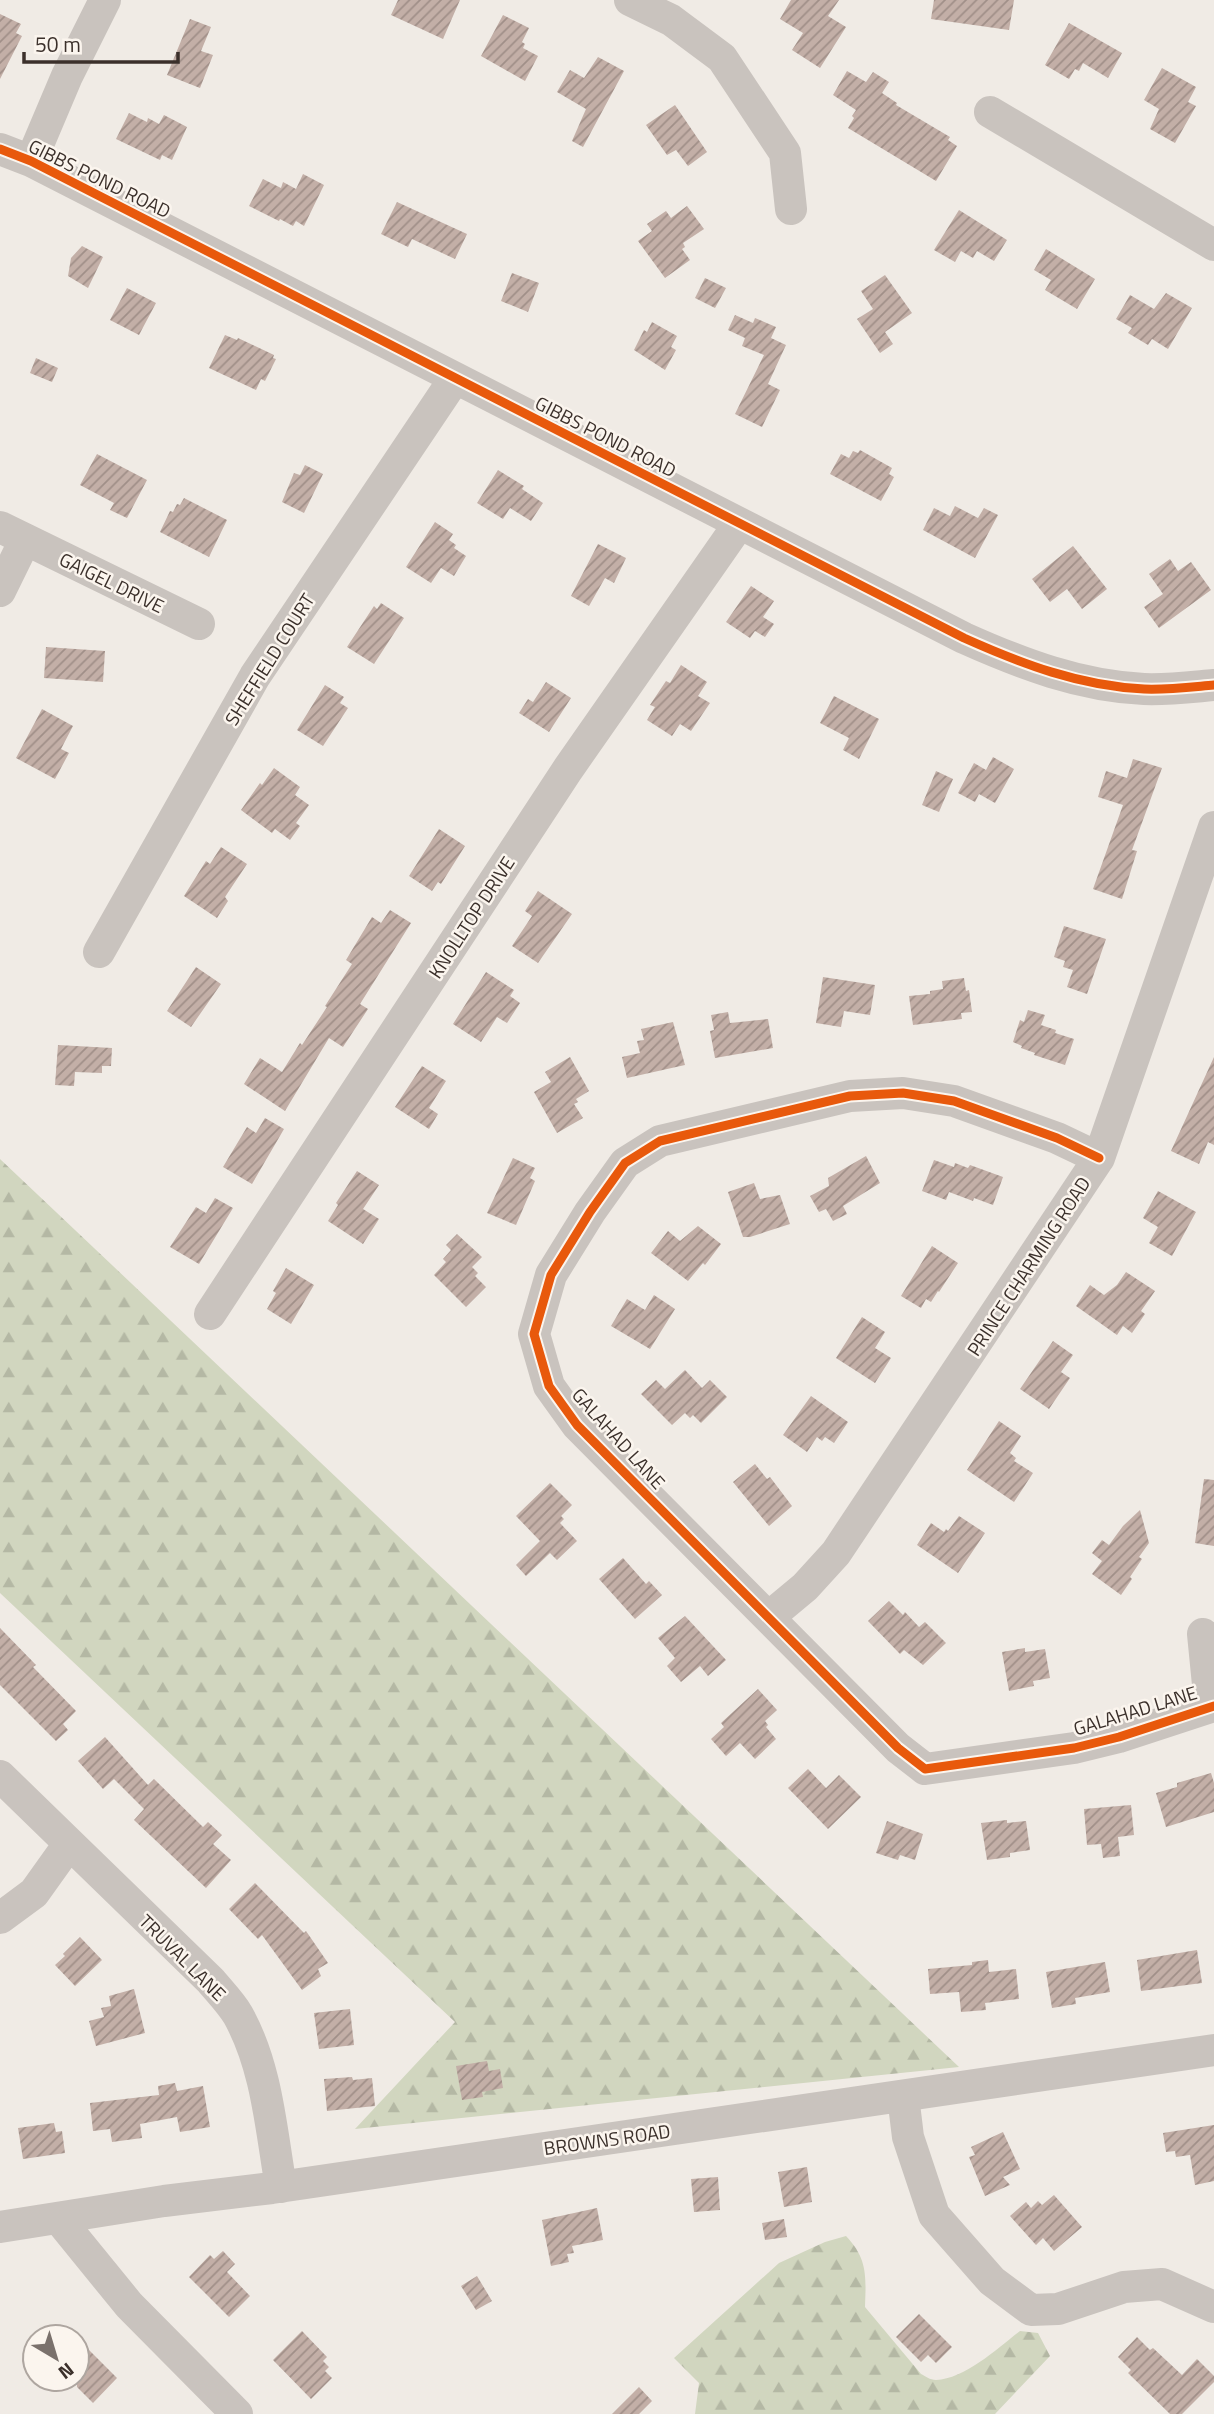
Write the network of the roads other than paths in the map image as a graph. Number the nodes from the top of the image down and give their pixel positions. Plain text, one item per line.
1 (105, 0) edge
2 (630, 0) edge
3 (990, 111) dead end
4 (0, 149) edge
5 (31, 161) junction
6 (791, 209) dead end
7 (1214, 245) edge
8 (455, 378) junction
9 (739, 524) junction
10 (12, 533) edge
11 (0, 591) edge
12 (199, 624) dead end
13 (1214, 685) edge
14 (1214, 827) edge
15 (99, 952) dead end
16 (1099, 1158) junction
17 (210, 1314) dead end
18 (769, 1617) junction
19 (1203, 1634) dead end
20 (1212, 1705) edge
21 (0, 1776) edge
22 (69, 1844) junction
23 (0, 1918) edge
24 (1214, 2050) edge
25 (903, 2096) junction
26 (281, 2187) junction
27 (59, 2219) junction
28 (0, 2227) edge
29 (1214, 2307) edge
30 (237, 2414) edge

1 - 5 street
2 - 6 street
3 - 7 street
4 - 5 street, GIBBS POND ROAD
5 - 8 street, GIBBS POND ROAD
8 - 9 street, GIBBS POND ROAD
8 - 15 street, SHEFFIELD COURT
9 - 13 street, GIBBS POND ROAD
9 - 17 street, KNOLLTOP DRIVE
10 - 11 street
10 - 12 street, GAIGEL DRIVE
14 - 16 street, PRINCE CHARMING ROAD
16 - 18 street, PRINCE CHARMING ROAD
16 - 18 street, GALAHAD LANE
18 - 20 street, GALAHAD LANE
19 - 20 street
21 - 22 street, TRUVAL LANE
22 - 23 street
22 - 26 street, TRUVAL LANE
24 - 25 street, BROWNS ROAD
25 - 26 street, BROWNS ROAD
25 - 29 street
26 - 27 street, BROWNS ROAD
27 - 28 street, BROWNS ROAD
27 - 30 street

